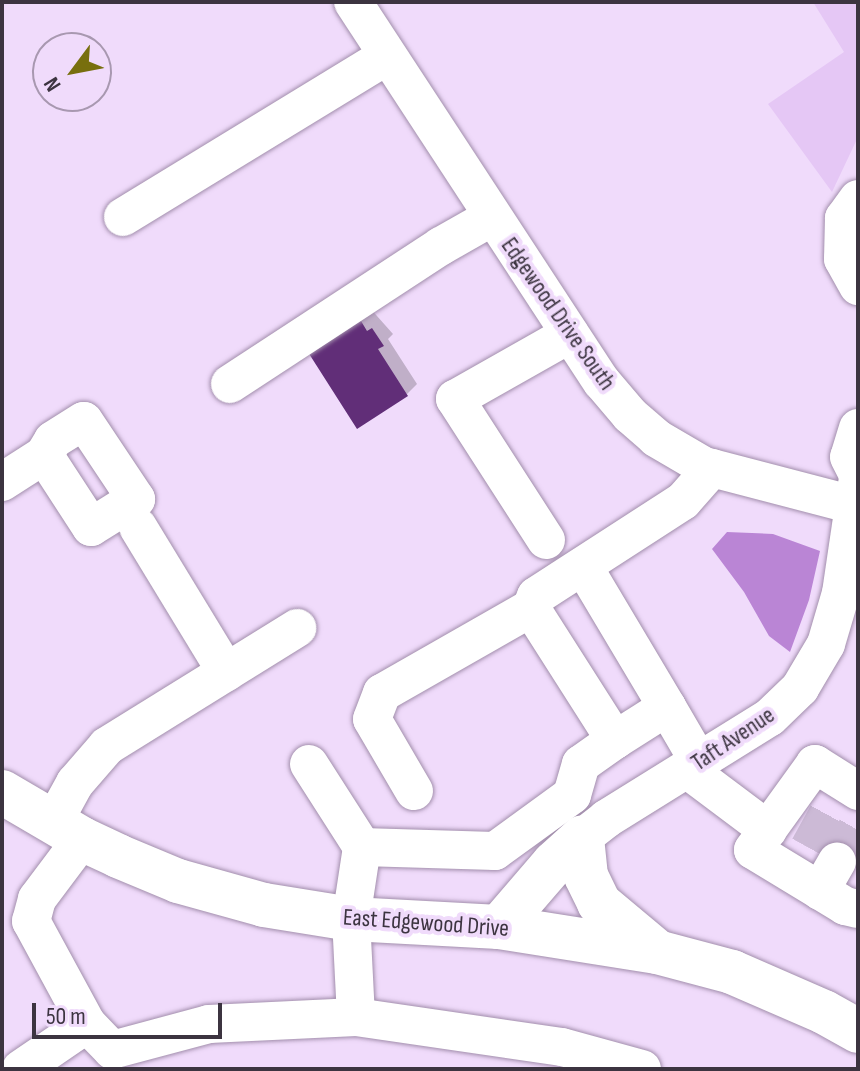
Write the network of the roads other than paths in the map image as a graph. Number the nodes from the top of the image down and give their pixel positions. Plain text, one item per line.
1 (353, 2) edge
2 (387, 56) junction
3 (858, 199) edge
4 (123, 217) dead end
5 (492, 217) junction
6 (858, 286) edge
7 (570, 334) junction
8 (230, 384) dead end
9 (858, 428) edge
10 (44, 455) dead end
11 (712, 468) junction
12 (2, 482) edge
13 (857, 491) edge
14 (138, 527) dead end
15 (546, 540) dead end
16 (583, 566) junction
17 (531, 608) junction
18 (297, 628) dead end
19 (226, 672) junction
20 (667, 707) junction
21 (615, 740) junction
22 (309, 764) dead end
23 (693, 766) junction
24 (414, 791) dead end
25 (2, 792) edge
26 (845, 794) edge
27 (768, 830) junction
28 (67, 831) junction
29 (582, 838) junction
30 (362, 847) junction
31 (832, 882) edge
32 (18, 916) edge
33 (351, 919) junction
34 (499, 927) junction
35 (657, 952) junction
36 (356, 1017) junction
37 (87, 1024) junction
38 (858, 1031) edge
39 (21, 1069) edge
40 (642, 1069) edge

1 - 2 street, Edgewood Drive South
2 - 4 street
2 - 5 street, Edgewood Drive South
3 - 6 street
5 - 7 street, Edgewood Drive South
5 - 8 street
7 - 11 street, Edgewood Drive South
7 - 15 street
9 - 13 street, Taft Avenue
10 - 12 street
11 - 13 street, Edgewood Drive South
11 - 16 street
13 - 23 street, Taft Avenue
14 - 19 street
16 - 17 street
16 - 20 street
17 - 21 street
17 - 24 street
18 - 19 street
19 - 28 street
20 - 21 street
20 - 23 street
21 - 30 street
22 - 30 street
23 - 27 street
23 - 29 street, Taft Avenue
25 - 28 main road, East Edgewood Drive
26 - 27 street
27 - 31 street
28 - 32 street
28 - 33 main road, East Edgewood Drive
29 - 34 main road
29 - 35 main road
30 - 33 street
32 - 37 street
33 - 34 main road, East Edgewood Drive
33 - 36 street
34 - 35 main road, East Edgewood Drive
35 - 38 main road, East Edgewood Drive
36 - 37 street
36 - 40 street
37 - 39 street

